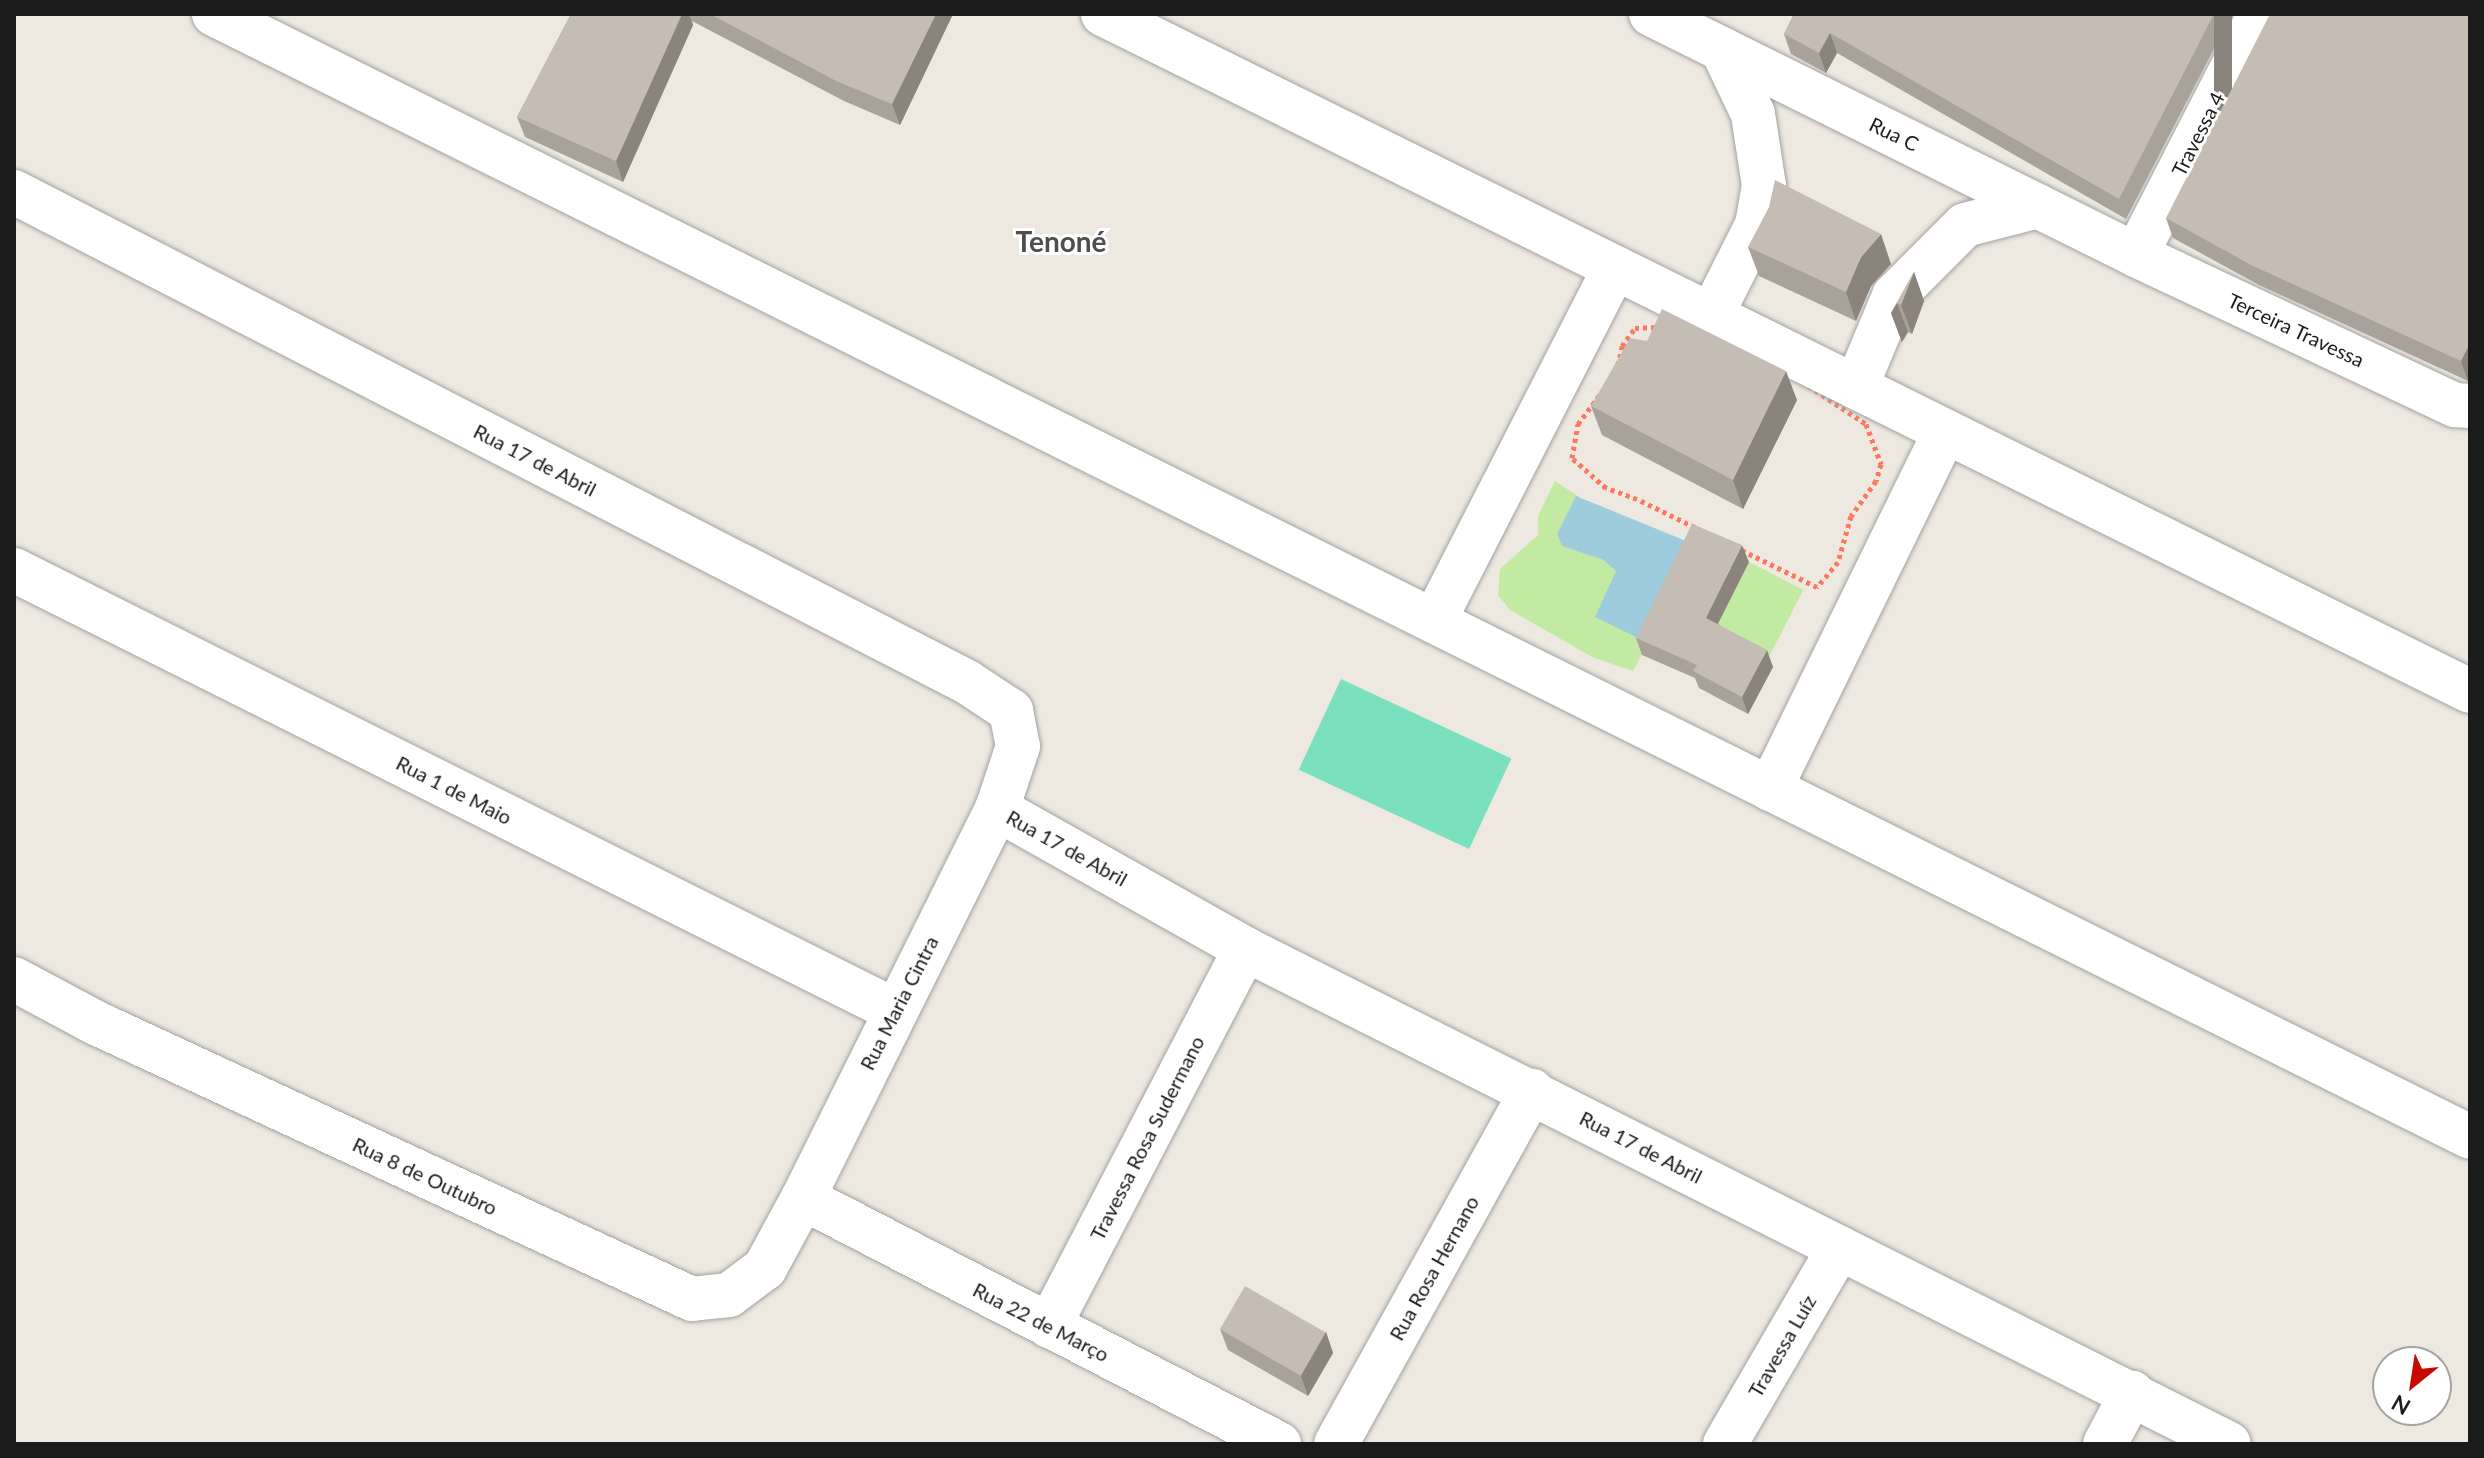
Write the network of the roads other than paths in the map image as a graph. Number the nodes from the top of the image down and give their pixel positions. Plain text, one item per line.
1 (214, 14) edge
2 (1103, 14) edge
3 (1651, 14) edge
4 (2260, 14) edge
5 (1722, 49) junction
6 (14, 192) edge
7 (2038, 206) junction
8 (2136, 255) junction
9 (1615, 268) junction
10 (1711, 316) junction
11 (1856, 387) junction
12 (2462, 406) edge
13 (1945, 431) junction
14 (14, 570) edge
15 (1434, 621) junction
16 (2470, 691) edge
17 (1770, 789) junction
18 (997, 809) junction
19 (1245, 949) junction
20 (14, 979) edge
21 (894, 1010) junction
22 (1532, 1091) junction
23 (2470, 1137) edge
24 (803, 1198) junction
25 (1839, 1248) junction
26 (1049, 1326) junction
27 (2132, 1393) junction
28 (1279, 1444) edge
29 (1336, 1444) edge
30 (1725, 1444) edge
31 (2105, 1444) edge
32 (2229, 1444) edge

1 - 15 street
2 - 9 street
3 - 5 street, Rua C
4 - 8 street, Travessa 4
5 - 7 street, Rua C
5 - 10 street
6 - 18 street, Rua 17 de Abril
7 - 8 street, Rua C
7 - 11 street
8 - 12 street, Terceira Travessa
9 - 10 street
9 - 15 street
10 - 11 street
11 - 13 street
13 - 16 street
13 - 17 street
14 - 21 street, Rua 1 de Maio
15 - 17 street
17 - 23 street
18 - 19 street, Rua 17 de Abril
18 - 21 street, Rua Maria Cintra
19 - 22 street, Rua 17 de Abril
19 - 26 street, Travessa Rosa Sudermano
20 - 24 street, Rua 8 de Outubro
21 - 24 street, Rua Maria Cintra
22 - 25 street, Rua 17 de Abril
22 - 29 street, Rua Rosa Hernano
24 - 26 street, Rua 22 de Março
25 - 27 street, Rua 17 de Abril
25 - 30 street, Travessa Luíz
26 - 28 street, Rua 22 de Março
27 - 31 street
27 - 32 street, Rua 17 de Abril

